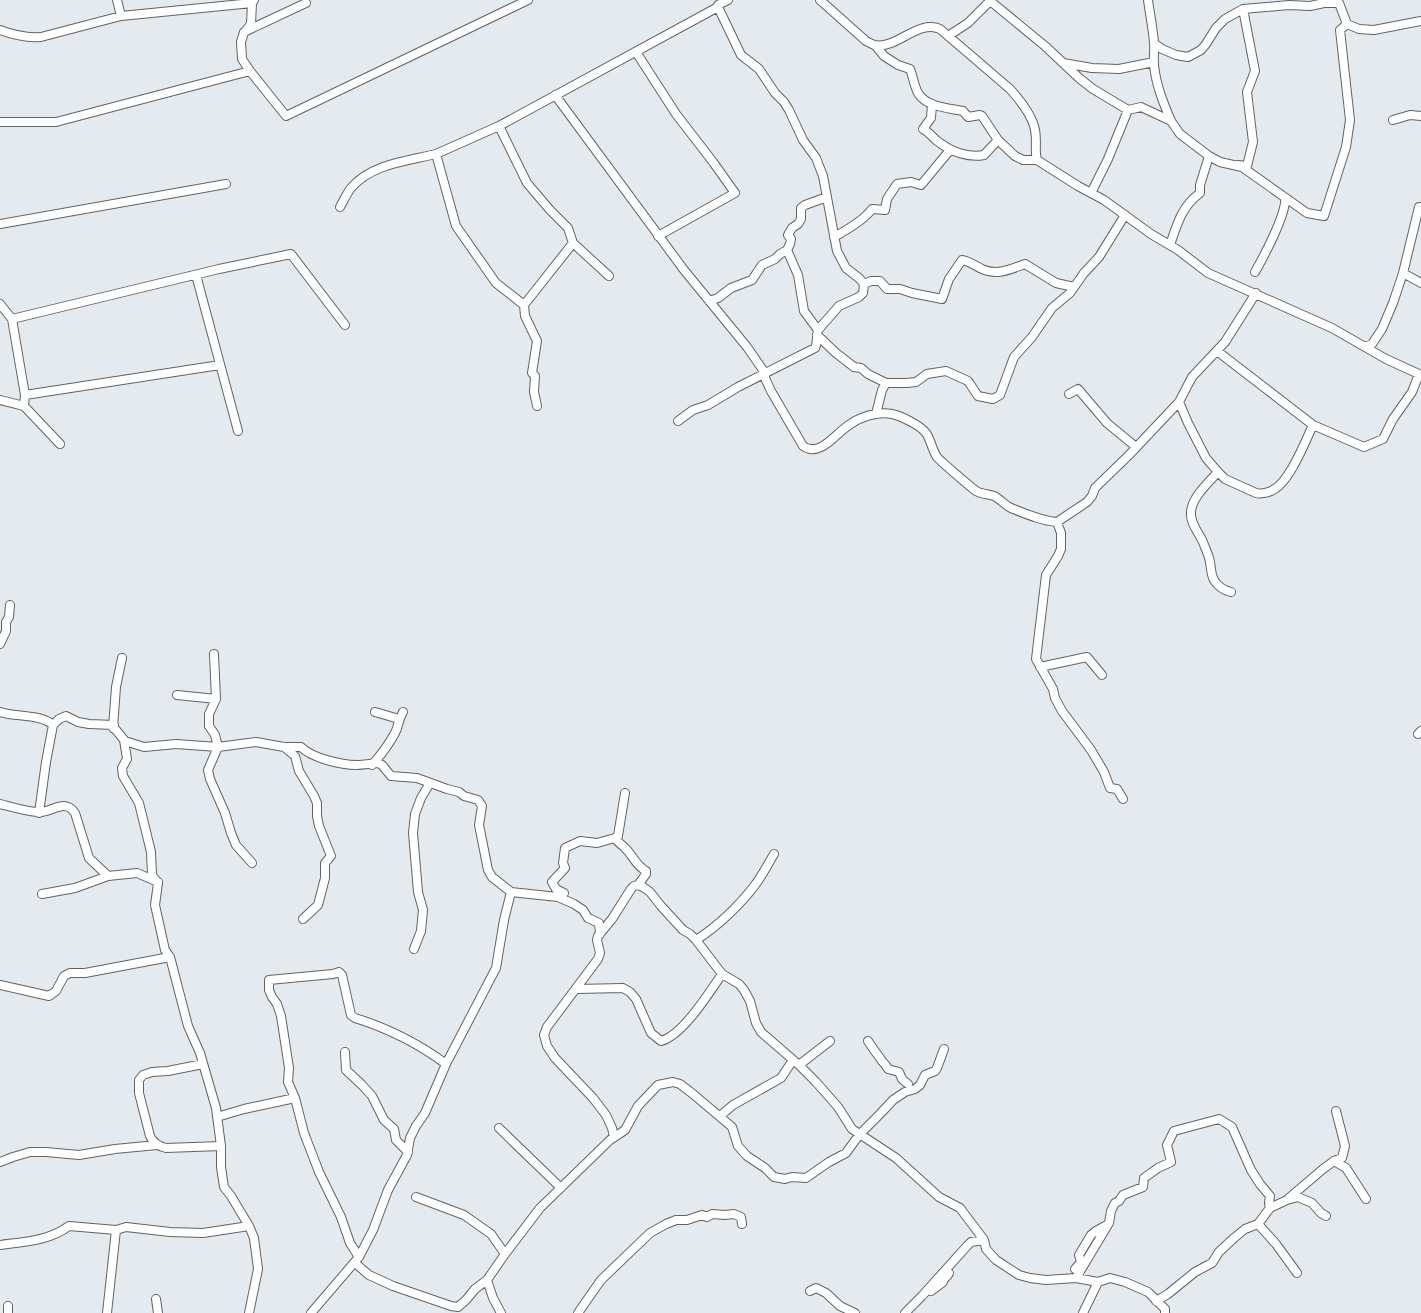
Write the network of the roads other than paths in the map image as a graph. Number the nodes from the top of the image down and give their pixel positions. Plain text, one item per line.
1 (117, 0) edge
2 (528, 0) edge
3 (728, 0) edge
4 (820, 0) edge
5 (989, 0) edge
6 (1148, 0) edge
7 (253, 1) edge
8 (308, 1) edge
9 (1338, 2) edge
10 (717, 4) edge
11 (1243, 9) junction
12 (121, 16) junction
13 (1421, 21) edge
14 (1348, 24) junction
15 (0, 30) edge
16 (244, 32) junction
17 (948, 36) junction
18 (1155, 44) junction
19 (875, 45) junction
20 (636, 52) junction
21 (1154, 62) junction
22 (1063, 63) junction
23 (250, 71) junction
24 (554, 95) junction
25 (932, 104) junction
26 (1128, 110) junction
27 (1421, 116) edge
28 (1393, 120) dead end
29 (1171, 121) junction
30 (0, 122) edge
31 (499, 126) junction
32 (998, 140) junction
33 (950, 150) junction
34 (436, 154) junction
35 (1209, 156) junction
36 (1037, 160) junction
37 (1237, 165) junction
38 (226, 184) dead end
39 (1091, 193) junction
40 (827, 197) junction
41 (1285, 198) junction
42 (340, 207) dead end
43 (1421, 207) edge
44 (1125, 215) junction
45 (0, 224) edge
46 (658, 236) junction
47 (834, 237) junction
48 (573, 243) junction
49 (1170, 245) junction
50 (787, 250) junction
51 (1256, 272) dead end
52 (1403, 273) junction
53 (196, 275) junction
54 (609, 276) dead end
55 (1421, 283) edge
56 (864, 284) junction
57 (1074, 287) junction
58 (1256, 293) junction
59 (709, 301) junction
60 (0, 304) edge
61 (524, 305) junction
62 (12, 319) junction
63 (345, 325) dead end
64 (818, 333) junction
65 (1365, 347) junction
66 (1217, 351) junction
67 (220, 365) junction
68 (765, 373) junction
69 (1420, 374) edge
70 (886, 383) junction
71 (1069, 394) dead end
72 (25, 395) junction
73 (0, 400) edge
74 (1179, 402) junction
75 (24, 406) junction
76 (537, 406) dead end
77 (876, 414) junction
78 (678, 421) dead end
79 (1313, 425) junction
80 (238, 431) dead end
81 (60, 444) dead end
82 (1136, 447) junction
83 (1218, 472) junction
84 (1057, 522) junction
85 (1231, 592) dead end
86 (10, 605) dead end
87 (0, 644) edge
88 (214, 654) dead end
89 (122, 658) dead end
90 (1040, 667) junction
91 (1102, 675) dead end
92 (177, 695) dead end
93 (216, 699) junction
94 (0, 712) edge
95 (376, 712) dead end
96 (53, 725) junction
97 (114, 725) junction
98 (124, 740) junction
99 (284, 746) junction
100 (218, 747) junction
101 (301, 747) junction
102 (295, 756) junction
103 (372, 764) junction
104 (430, 783) junction
105 (625, 793) dead end
106 (1123, 799) dead end
107 (0, 804) edge
108 (39, 812) junction
109 (615, 838) junction
110 (774, 854) dead end
111 (252, 863) dead end
112 (108, 876) junction
113 (158, 883) junction
114 (638, 886) junction
115 (511, 892) junction
116 (42, 894) dead end
117 (558, 897) junction
118 (303, 919) dead end
119 (600, 934) junction
120 (696, 940) junction
121 (414, 949) dead end
122 (170, 957) junction
123 (722, 974) junction
124 (0, 985) edge
125 (576, 989) junction
126 (830, 1041) dead end
127 (868, 1041) dead end
128 (944, 1049) dead end
129 (345, 1052) dead end
130 (796, 1063) junction
131 (203, 1064) junction
132 (446, 1064) junction
133 (902, 1094) junction
134 (295, 1098) junction
135 (1336, 1111) dead end
136 (720, 1116) junction
137 (217, 1117) junction
138 (499, 1128) dead end
139 (859, 1135) junction
140 (614, 1137) junction
141 (157, 1145) junction
142 (221, 1146) junction
143 (408, 1152) junction
144 (1334, 1161) junction
145 (0, 1162) edge
146 (561, 1188) junction
147 (416, 1197) dead end
148 (1366, 1199) dead end
149 (1287, 1200) junction
150 (1270, 1208) junction
151 (1326, 1216) dead end
152 (742, 1224) dead end
153 (1258, 1224) junction
154 (249, 1226) junction
155 (116, 1230) junction
156 (984, 1240) junction
157 (0, 1245) edge
158 (505, 1254) junction
159 (357, 1260) junction
160 (1297, 1273) dead end
161 (1072, 1278) junction
162 (487, 1280) junction
163 (1098, 1282) junction
164 (810, 1291) dead end
165 (156, 1299) dead end
166 (1156, 1301) junction
167 (107, 1313) edge
168 (158, 1313) edge
169 (249, 1313) edge
170 (311, 1313) edge
171 (501, 1313) edge
172 (578, 1313) edge
173 (856, 1313) edge
174 (905, 1313) edge
175 (1083, 1313) edge
176 (1165, 1313) edge

1 - 12 street
2 - 23 street
3 - 10 street
4 - 19 street
5 - 17 street
5 - 22 street
6 - 18 street
7 - 12 street
7 - 16 street
8 - 16 street
9 - 11 street
9 - 14 street
10 - 20 street
10 - 40 street
11 - 18 street
11 - 37 street
12 - 15 street
13 - 14 street
14 - 41 street
16 - 23 street
17 - 19 street
17 - 36 street
18 - 21 street
19 - 25 street
20 - 24 street
20 - 46 street
21 - 22 street
21 - 29 street
22 - 26 street
23 - 30 street
24 - 31 street
24 - 46 street
25 - 32 street
25 - 33 street
26 - 29 street
26 - 39 street
27 - 28 street
29 - 35 street
31 - 34 street
31 - 48 street
32 - 33 street
32 - 36 street
33 - 47 street
34 - 42 street
34 - 61 street
35 - 37 street
35 - 49 street
36 - 39 street
37 - 41 street
38 - 45 street
39 - 44 street
40 - 47 street
40 - 50 street
41 - 51 street
43 - 52 street
44 - 49 street
44 - 57 street
46 - 59 street
47 - 56 street
48 - 54 street
48 - 61 street
49 - 58 street
50 - 59 street
50 - 64 street
52 - 55 street
52 - 65 street
53 - 62 street
53 - 63 street
53 - 67 street
56 - 57 street
56 - 64 street
57 - 70 street
58 - 65 street
58 - 66 street
59 - 68 street
60 - 62 street
61 - 76 street
62 - 72 street
64 - 68 street
64 - 70 street
65 - 69 street
66 - 74 street
66 - 79 street
67 - 72 street
67 - 80 street
68 - 77 street
68 - 78 street
69 - 79 street
70 - 77 street
71 - 82 street
72 - 75 street
73 - 75 street
74 - 82 street
74 - 83 street
75 - 81 street
77 - 84 street
79 - 83 street
82 - 84 street
83 - 85 street
84 - 90 street
86 - 87 street
88 - 93 street
89 - 97 street
90 - 91 street
90 - 106 street
92 - 93 street
93 - 100 street
94 - 96 street
95 - 103 street
96 - 97 street
96 - 108 street
97 - 98 street
98 - 100 street
98 - 113 street
99 - 100 street
99 - 101 street
99 - 102 street
100 - 111 street
101 - 102 street
101 - 103 street
102 - 118 street
103 - 104 street
104 - 115 street
104 - 121 street
105 - 109 street
107 - 108 street
108 - 112 street
109 - 114 street
109 - 117 street
110 - 120 street
112 - 113 street
112 - 116 street
113 - 122 street
114 - 119 street
114 - 120 street
115 - 117 street
115 - 132 street
117 - 119 street
119 - 125 street
120 - 123 street
122 - 124 street
122 - 131 street
123 - 125 street
123 - 130 street
125 - 140 street
126 - 130 street
127 - 133 street
128 - 133 street
129 - 143 street
130 - 136 street
130 - 139 street
131 - 137 street
131 - 141 street
132 - 134 street
132 - 143 street
133 - 139 street
134 - 137 street
134 - 159 street
135 - 144 street
136 - 139 street
136 - 140 street
137 - 142 street
138 - 146 street
139 - 156 street
140 - 146 street
141 - 142 street
141 - 145 street
142 - 154 street
143 - 159 street
144 - 148 street
144 - 149 street
146 - 158 street
147 - 158 street
149 - 150 street
149 - 151 street
150 - 153 street
150 - 161 street
152 - 172 street
153 - 160 street
153 - 166 street
154 - 155 street
154 - 169 street
155 - 157 street
155 - 167 street
156 - 161 street
156 - 174 street
158 - 162 street
159 - 162 street
159 - 170 street
161 - 163 street
162 - 171 street
163 - 166 street
163 - 175 street
164 - 173 street
165 - 168 street
166 - 176 street

